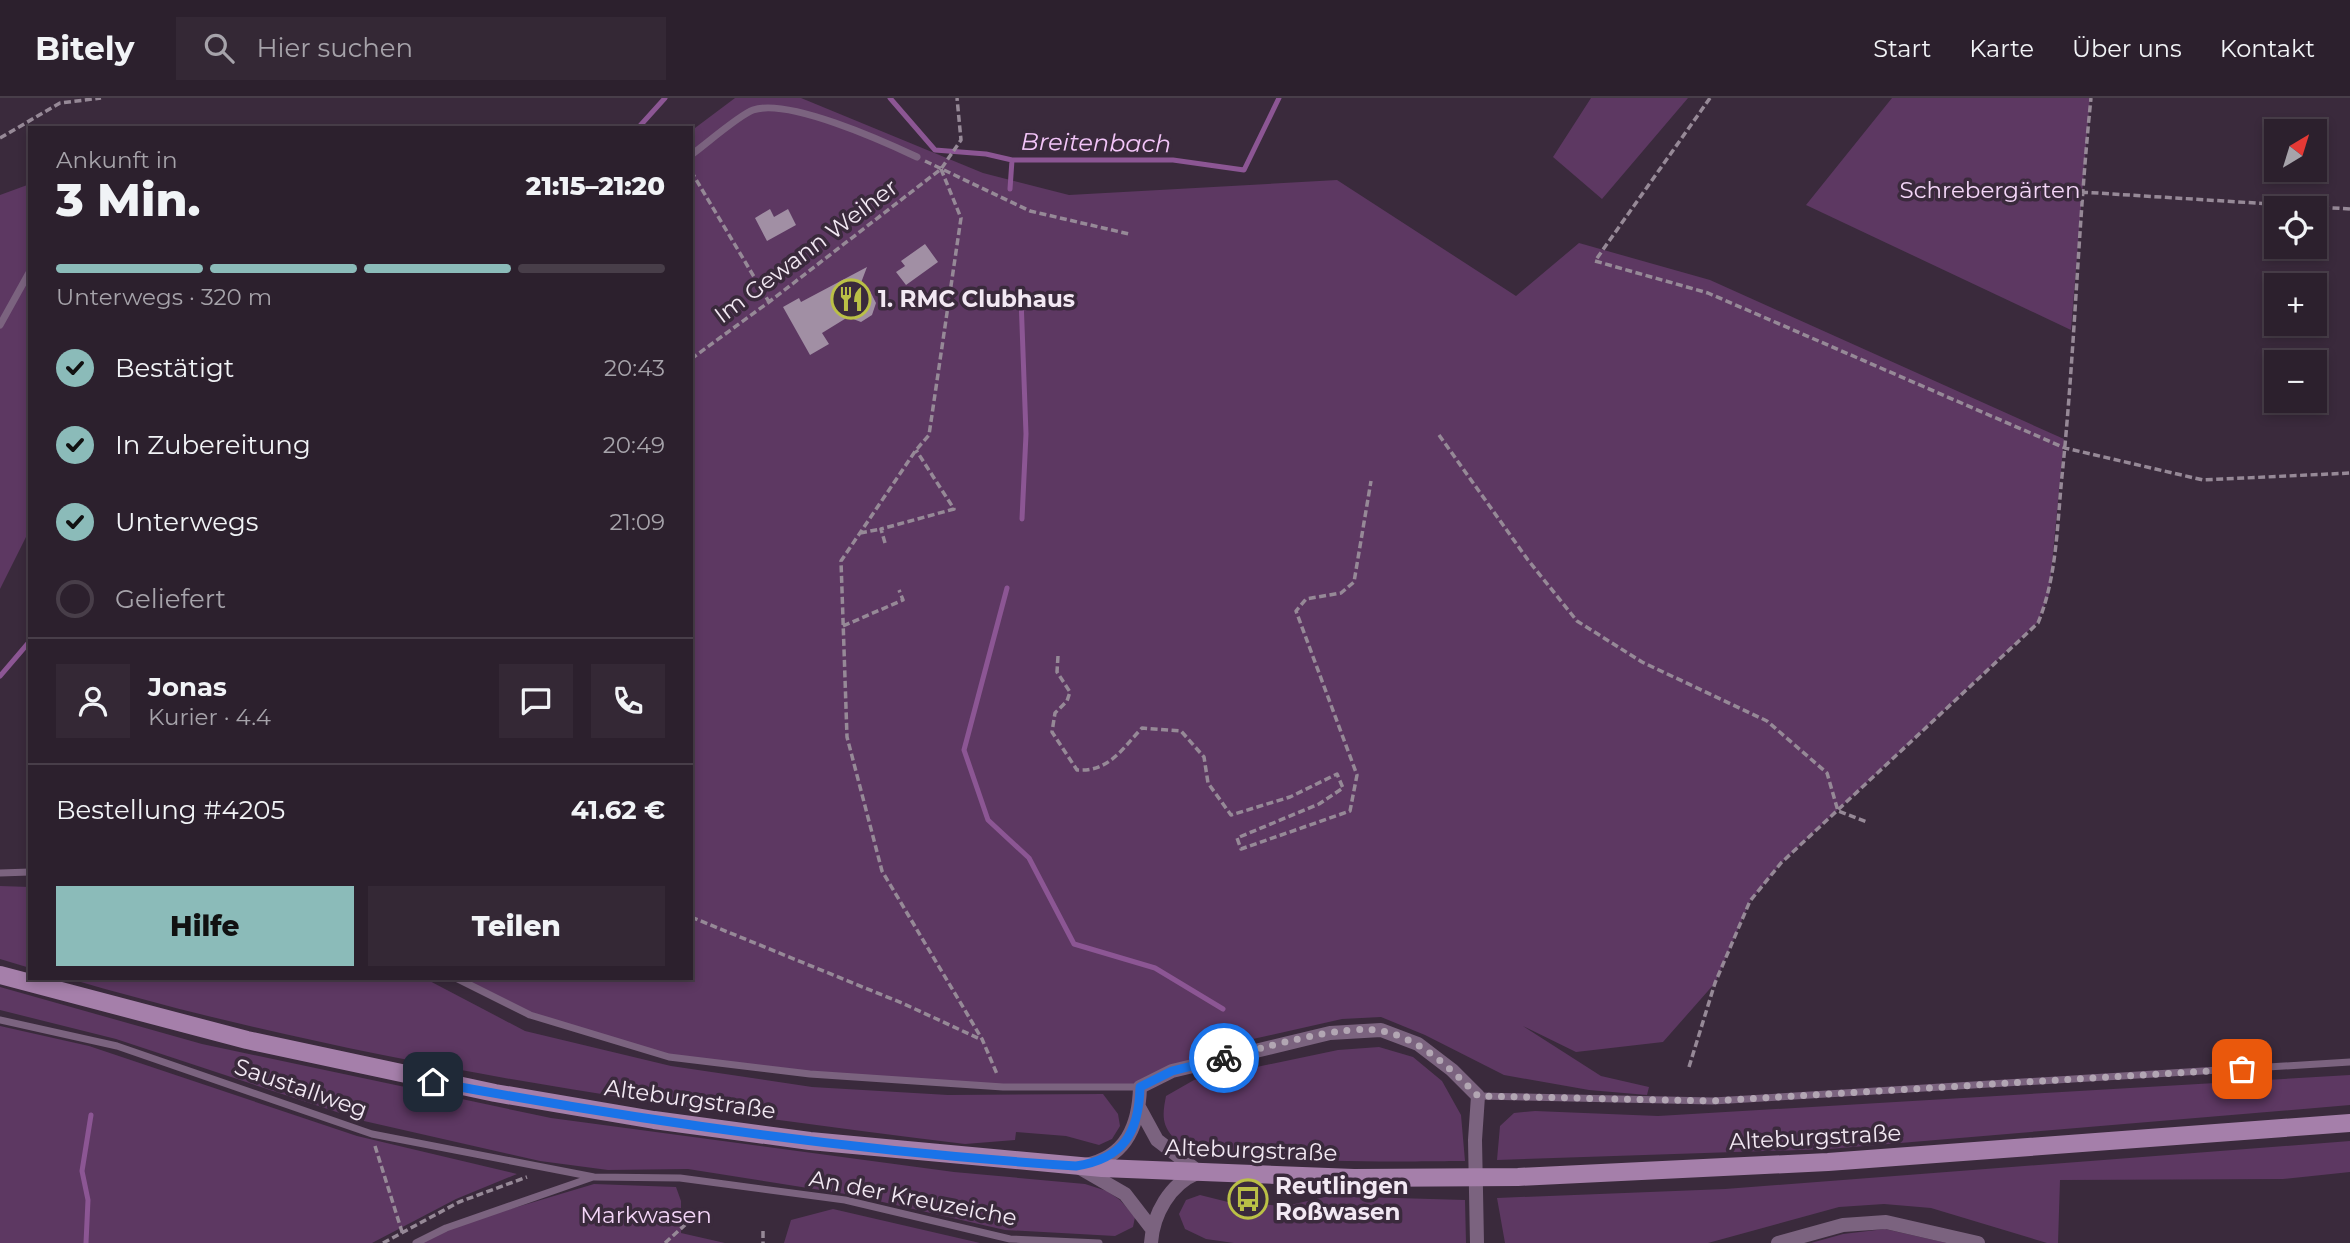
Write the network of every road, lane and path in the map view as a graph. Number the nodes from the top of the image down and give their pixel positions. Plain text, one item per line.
1 (101, 98) edge
2 (957, 98) edge
3 (1710, 98) edge
4 (2091, 98) edge
5 (0, 138) edge
6 (693, 154) edge
7 (917, 157) dead end
8 (941, 169) junction
9 (693, 173) edge
10 (2081, 192) junction
11 (2350, 209) edge
12 (1129, 234) dead end
13 (28, 275) edge
14 (769, 302) junction
15 (0, 325) edge
16 (693, 358) edge
17 (1440, 435) dead end
18 (2065, 448) junction
19 (916, 450) junction
20 (2350, 473) edge
21 (1371, 481) dead end
22 (881, 529) junction
23 (860, 533) junction
24 (885, 543) dead end
25 (899, 590) dead end
26 (843, 626) junction
27 (1058, 656) dead end
28 (1838, 811) junction
29 (1867, 822) dead end
30 (28, 872) edge
31 (0, 873) edge
32 (693, 918) edge
33 (0, 975) edge
34 (460, 980) edge
35 (0, 1020) edge
36 (982, 1039) junction
37 (2350, 1062) edge
38 (1689, 1067) dead end
39 (1003, 1087) junction
40 (1140, 1087) junction
41 (1478, 1096) junction
42 (1139, 1107) junction
43 (2350, 1123) edge
44 (372, 1133) junction
45 (1076, 1166) junction
46 (541, 1167) junction
47 (1199, 1172) junction
48 (594, 1177) junction
49 (697, 1214) dead end
50 (763, 1231) dead end
51 (402, 1233) junction
52 (1152, 1236) edge
53 (383, 1243) edge
54 (416, 1243) edge
55 (665, 1243) edge
56 (763, 1243) edge
57 (1099, 1243) edge
58 (1477, 1243) edge
59 (1778, 1243) edge
60 (1978, 1243) edge

1 - 5 path
2 - 8 path, Im Gewann Weiher
3 - 18 path
4 - 10 path
6 - 7 lane
8 - 12 path
8 - 14 path, Im Gewann Weiher
8 - 19 path
9 - 14 path
10 - 11 path
10 - 18 path
13 - 15 lane
14 - 16 path, Im Gewann Weiher
17 - 28 path
18 - 20 path
18 - 28 path
19 - 22 path
19 - 23 path
21 - 27 path
22 - 23 path
22 - 24 path
23 - 26 path
25 - 26 path
26 - 36 path
28 - 29 path
28 - 38 path
30 - 31 lane
32 - 36 path
33 - 45 main road, Alteburgstraße
34 - 39 lane
35 - 44 lane, Saustallweg
36 - 39 path
37 - 41 lane
39 - 40 lane
40 - 41 street
40 - 42 street
41 - 58 street
42 - 45 street
42 - 47 street
43 - 47 main road, Alteburgstraße
44 - 46 lane, Saustallweg
44 - 51 path
45 - 47 main road, Alteburgstraße
45 - 52 street
46 - 48 lane, Saustallweg
46 - 51 path
47 - 52 street
48 - 54 lane
48 - 57 lane, An der Kreuzeiche
49 - 55 path
50 - 56 path
51 - 53 path
59 - 60 street

